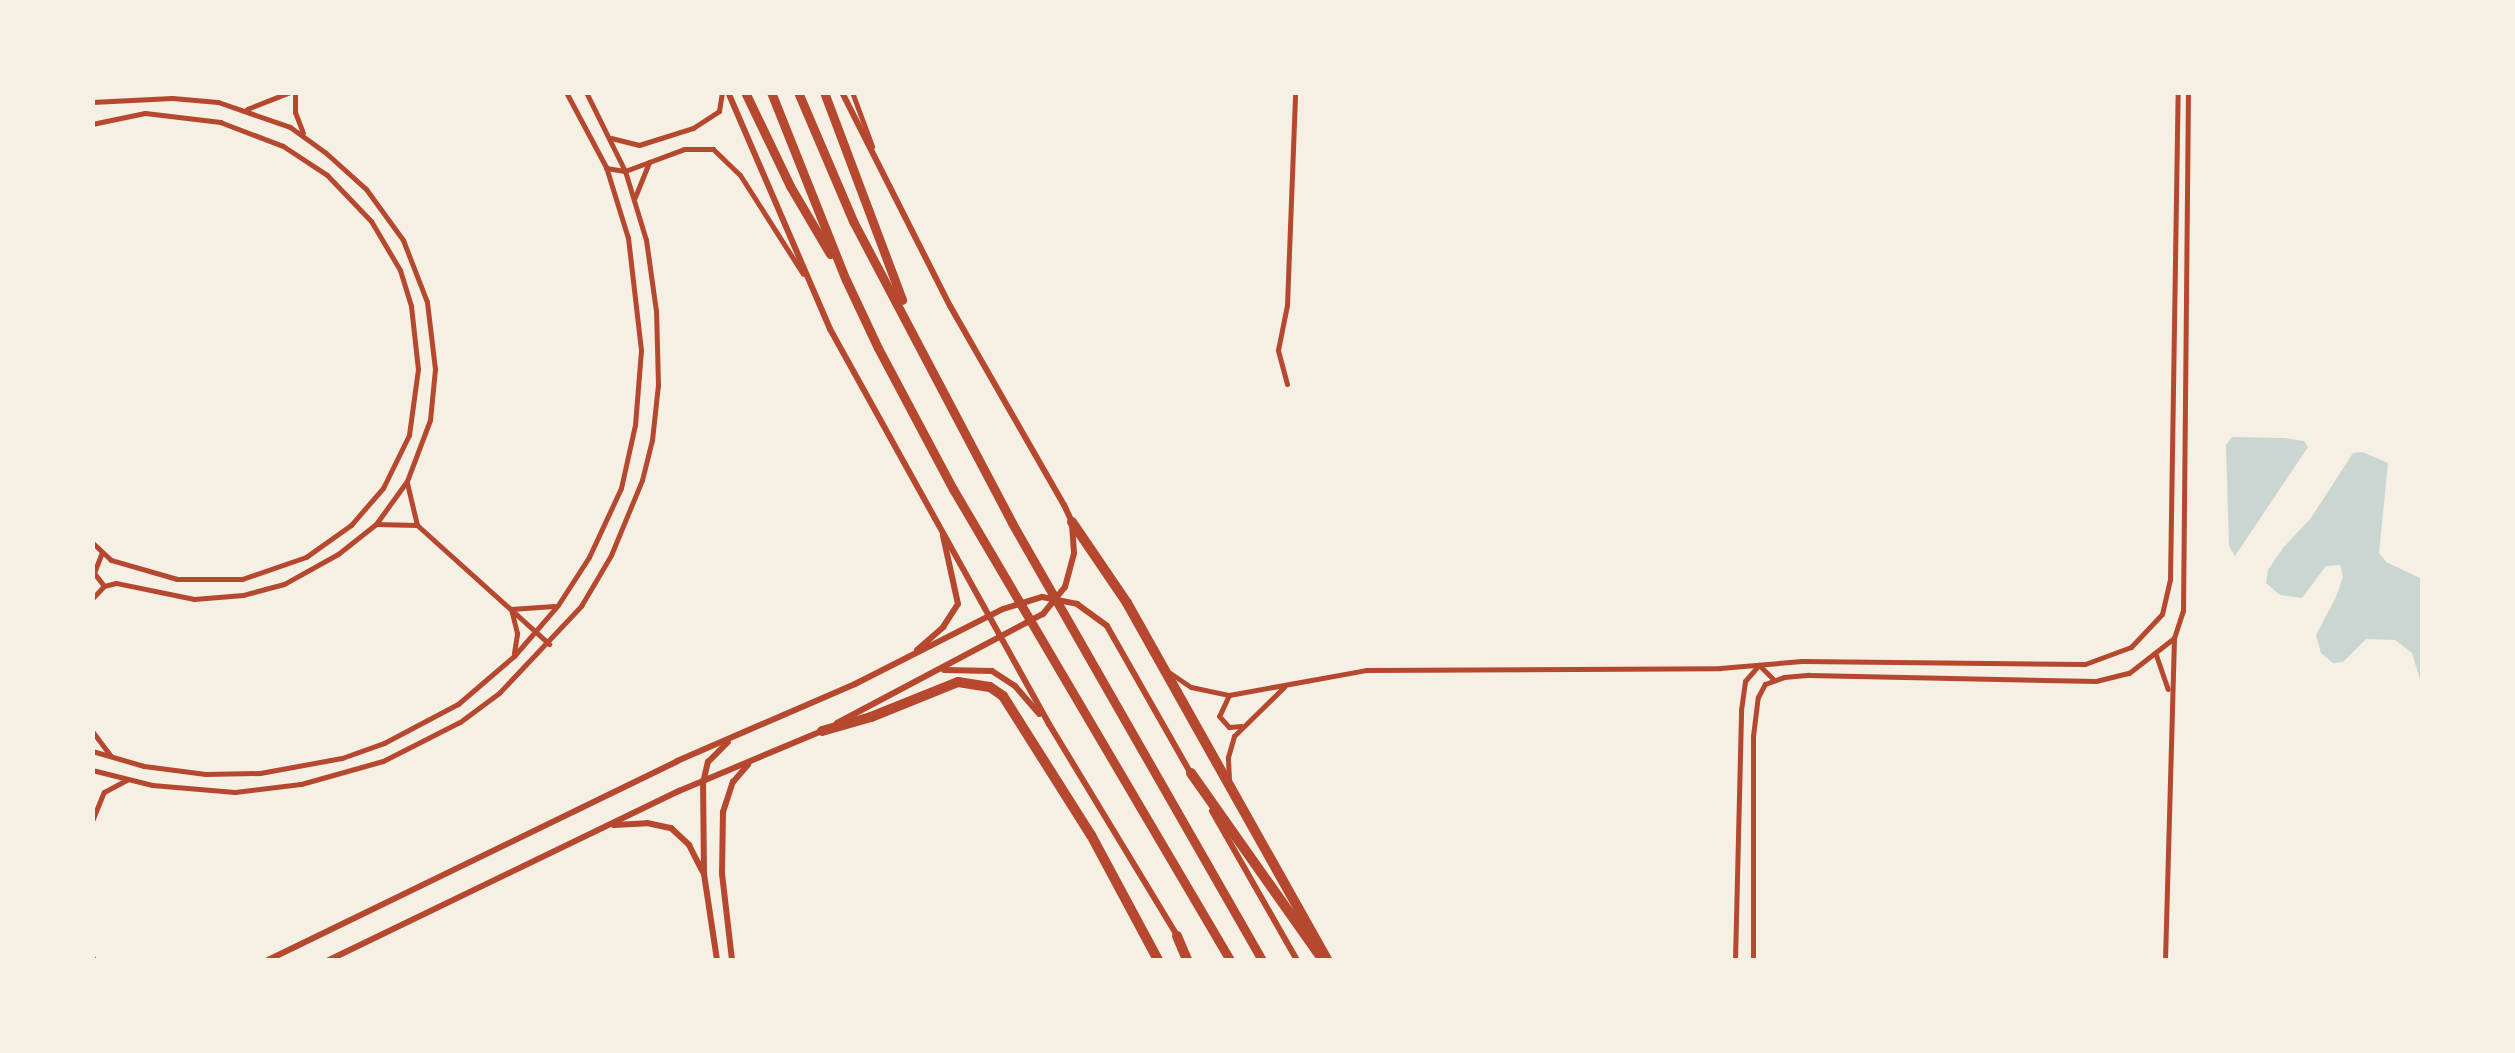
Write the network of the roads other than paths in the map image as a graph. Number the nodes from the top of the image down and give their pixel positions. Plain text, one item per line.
1 (292, 92) edge
2 (566, 92) edge
3 (586, 92) edge
4 (725, 92) edge
5 (746, 92) edge
6 (771, 92) edge
7 (798, 92) edge
8 (824, 92) edge
9 (842, 92) edge
10 (852, 92) edge
11 (1294, 92) edge
12 (2178, 92) edge
13 (2188, 92) edge
14 (92, 102) edge
15 (247, 109) junction
16 (92, 124) edge
17 (304, 136) junction
18 (610, 138) junction
19 (871, 154) junction
20 (650, 162) junction
21 (606, 167) junction
22 (625, 171) junction
23 (635, 200) junction
24 (804, 274) junction
25 (846, 280) junction
26 (920, 344) junction
27 (1286, 384) dead end
28 (406, 482) junction
29 (938, 521) junction
30 (1072, 522) junction
31 (376, 524) junction
32 (416, 525) junction
33 (92, 542) edge
34 (102, 552) junction
35 (104, 586) junction
36 (92, 598) edge
37 (1058, 598) junction
38 (558, 605) junction
39 (512, 609) junction
40 (989, 616) junction
41 (535, 631) junction
42 (1000, 637) junction
43 (2174, 638) junction
44 (549, 644) junction
45 (2156, 655) junction
46 (514, 656) junction
47 (902, 661) junction
48 (1759, 665) junction
49 (1164, 670) junction
50 (938, 671) junction
51 (1774, 680) junction
52 (1286, 685) junction
53 (2169, 692) junction
54 (1228, 695) junction
55 (1049, 724) junction
56 (1242, 726) junction
57 (822, 730) junction
58 (92, 731) edge
59 (737, 735) junction
60 (92, 751) edge
61 (114, 758) junction
62 (751, 761) junction
63 (92, 770) edge
64 (1191, 773) junction
65 (127, 780) junction
66 (703, 783) junction
67 (1230, 784) junction
68 (92, 821) edge
69 (608, 826) junction
70 (704, 874) junction
71 (722, 874) junction
72 (1177, 936) joint
73 (1227, 957) edge
74 (268, 960) edge
75 (329, 960) edge
76 (716, 960) edge
77 (732, 960) edge
78 (1158, 960) edge
79 (1190, 960) edge
80 (1265, 960) edge
81 (1297, 960) edge
82 (1325, 960) edge
83 (1735, 960) edge
84 (1753, 960) edge
85 (2165, 960) edge

1 - 15 street
1 - 17 street
2 - 21 street
3 - 18 street
4 - 18 street
4 - 24 street
5 - 25 main road
6 - 25 main road
7 - 26 main road
8 - 26 main road
9 - 19 street
10 - 19 street
11 - 27 street
12 - 48 street
13 - 43 street
14 - 15 street
15 - 17 street
16 - 34 street
17 - 28 street
18 - 22 street
19 - 30 street
20 - 22 street
20 - 23 street
20 - 24 street
21 - 22 street
21 - 38 street
22 - 23 street
23 - 44 street
24 - 29 street
25 - 73 main road
26 - 80 main road
28 - 31 street
28 - 32 street
29 - 40 street
29 - 47 street
30 - 37 street
30 - 49 highway
31 - 32 street
31 - 35 street
32 - 39 street
33 - 34 street
34 - 35 street
35 - 36 street
37 - 40 street
37 - 42 street
37 - 64 street
38 - 39 street
38 - 41 street
39 - 41 street
39 - 46 street
40 - 42 street
40 - 47 street
41 - 44 street
41 - 46 street
42 - 50 street
42 - 55 street
43 - 45 street
43 - 53 street
44 - 65 street
45 - 51 street
45 - 53 street
46 - 61 street
47 - 59 street
48 - 51 street
48 - 52 street
48 - 83 street
49 - 54 street
49 - 67 highway
50 - 55 street
50 - 57 street
51 - 84 street
52 - 54 street
52 - 56 street
53 - 85 street
54 - 56 street
55 - 72 street
56 - 67 street
57 - 62 street
57 - 78 highway
58 - 61 street
59 - 66 street
59 - 74 street
60 - 61 street
62 - 66 street
62 - 71 street
63 - 65 street
64 - 81 street
64 - 82 highway
65 - 68 street
66 - 69 street
66 - 70 street
67 - 82 highway
69 - 70 street
69 - 75 street
70 - 71 street
70 - 76 street
71 - 77 street
72 - 79 highway

